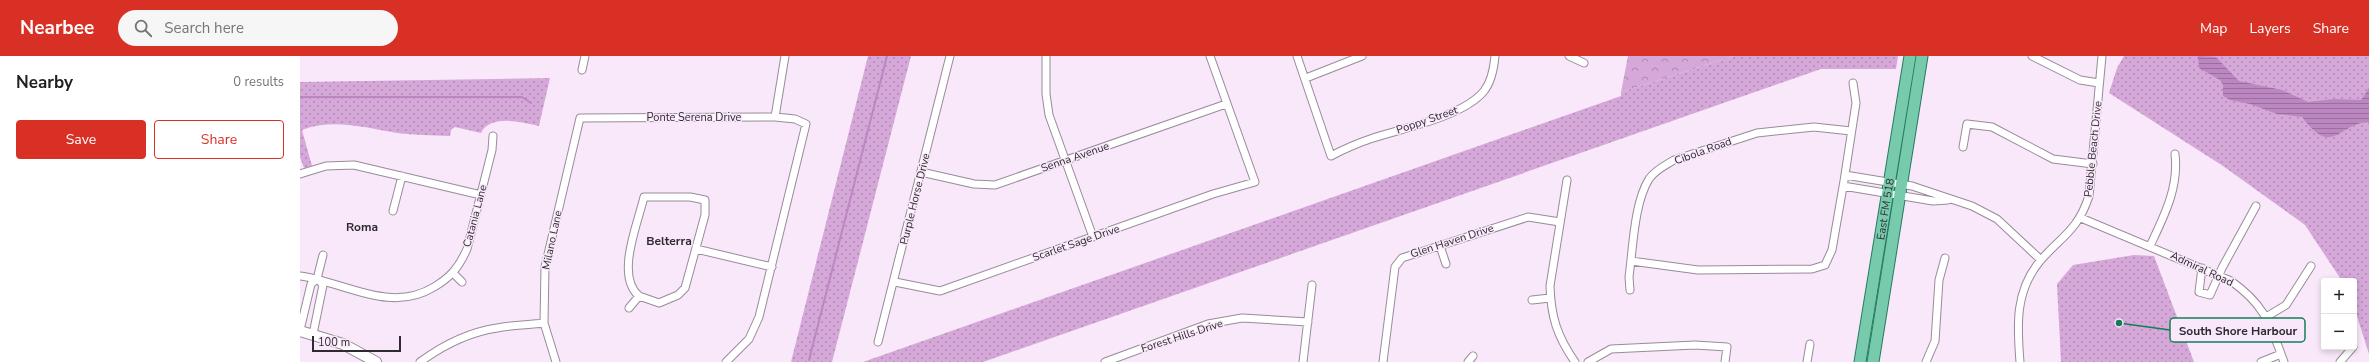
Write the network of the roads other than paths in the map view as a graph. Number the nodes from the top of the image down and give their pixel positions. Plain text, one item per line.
1 (585, 56) edge
2 (785, 56) edge
3 (950, 56) edge
4 (1046, 56) edge
5 (1210, 56) edge
6 (1297, 56) edge
7 (1362, 56) edge
8 (1495, 56) edge
9 (1569, 56) edge
10 (1910, 56) edge
11 (1922, 56) edge
12 (2032, 56) edge
13 (2102, 56) edge
14 (1584, 63) dead end
15 (582, 70) dead end
16 (1306, 78) junction
17 (1853, 83) dead end
18 (2099, 83) junction
19 (1226, 104) junction
20 (775, 117) junction
21 (580, 118) joint
22 (1851, 131) junction
23 (493, 136) dead end
24 (1964, 147) dead end
25 (2175, 154) dead end
26 (1066, 161) junction
27 (2093, 164) junction
28 (921, 172) junction
29 (300, 174) edge
30 (1845, 175) junction
31 (402, 176) junction
32 (1567, 180) dead end
33 (1889, 182) junction
34 (1901, 184) junction
35 (1843, 186) junction
36 (1888, 193) junction
37 (481, 195) junction
38 (1899, 195) junction
39 (1948, 200) junction
40 (2256, 206) dead end
41 (393, 211) dead end
42 (2081, 218) junction
43 (1560, 222) junction
44 (1093, 237) junction
45 (1440, 246) junction
46 (2150, 246) junction
47 (696, 249) junction
48 (323, 255) dead end
49 (1945, 258) dead end
50 (2041, 260) junction
51 (1631, 261) junction
52 (1446, 264) dead end
53 (2311, 266) dead end
54 (772, 267) junction
55 (2202, 268) junction
56 (453, 274) junction
57 (2219, 275) junction
58 (300, 276) edge
59 (317, 279) junction
60 (462, 282) dead end
61 (895, 282) junction
62 (1312, 285) dead end
63 (1630, 290) dead end
64 (638, 296) junction
65 (1550, 298) junction
66 (1532, 300) dead end
67 (629, 308) dead end
68 (2266, 317) junction
69 (1308, 322) junction
70 (544, 323) junction
71 (300, 331) edge
72 (313, 334) junction
73 (878, 342) dead end
74 (1810, 344) dead end
75 (2350, 350) edge
76 (2281, 354) junction
77 (1473, 356) dead end
78 (376, 362) edge
79 (420, 362) edge
80 (556, 362) edge
81 (726, 362) edge
82 (1105, 362) edge
83 (1303, 362) edge
84 (1383, 362) edge
85 (1468, 362) edge
86 (1575, 362) edge
87 (1588, 362) edge
88 (1724, 362) edge
89 (1808, 362) edge
90 (1860, 362) edge
91 (1873, 362) edge
92 (1926, 362) edge
93 (2020, 362) edge
94 (2261, 362) edge
95 (2284, 362) edge
96 (2340, 362) edge

1 - 15 street
2 - 20 street
3 - 28 street, Purple Horse Drive
4 - 26 street
5 - 19 street
6 - 16 street
7 - 16 street
8 - 16 street, Poppy Street
9 - 14 street
10 - 33 main road, East FM 518
11 - 34 main road, East FM 518
12 - 18 street
13 - 18 street, Pebble Beach Drive
17 - 22 street
18 - 27 street, Pebble Beach Drive
19 - 26 street, Senna Avenue
19 - 44 street, Scarlet Sage Drive
20 - 21 street, Ponte Serena Drive
20 - 54 street, Ponte Serena Drive
21 - 70 street, Milano Lane
22 - 30 street
22 - 51 street, Cibola Road
23 - 37 street, Catania Lane
24 - 27 street
25 - 46 street
26 - 28 street, Senna Avenue
26 - 44 street
27 - 42 street, Pebble Beach Drive
28 - 61 street, Purple Horse Drive
29 - 31 street
30 - 33 street
30 - 35 street
31 - 37 street
31 - 41 street
32 - 43 street
33 - 34 street
33 - 36 main road, East FM 518
34 - 38 main road, East FM 518
34 - 39 street
35 - 36 street
35 - 51 street
36 - 38 street
36 - 90 main road, East FM 518
37 - 56 street, Catania Lane
38 - 39 street
38 - 91 main road, East FM 518
39 - 50 street
40 - 57 street
42 - 46 street, Admiral Road
42 - 50 street, Pebble Beach Drive
43 - 45 street, Glen Haven Drive
43 - 65 street
44 - 61 street, Scarlet Sage Drive
45 - 52 street
45 - 84 street, Glen Haven Drive
46 - 55 street, Admiral Road
47 - 54 street
47 - 64 street
47 - 64 street
48 - 59 street
49 - 92 street
50 - 93 street, Pebble Beach Drive
51 - 63 street, Cibola Road
53 - 68 street
54 - 81 street
55 - 57 street, Admiral Road
55 - 57 street
56 - 59 street, Catania Lane
56 - 60 street
57 - 68 street, Admiral Road
58 - 59 street, Catania Lane
59 - 71 street
59 - 72 street
61 - 73 street, Purple Horse Drive
62 - 69 street
64 - 67 street
65 - 66 street
65 - 86 street
68 - 76 street, Admiral Road
69 - 82 street, Forest Hills Drive
69 - 83 street
70 - 79 street
70 - 80 street, Milano Lane
71 - 72 street
72 - 78 street
74 - 89 street
75 - 96 street
76 - 94 street
76 - 95 street, Admiral Road
77 - 85 street
87 - 88 street

